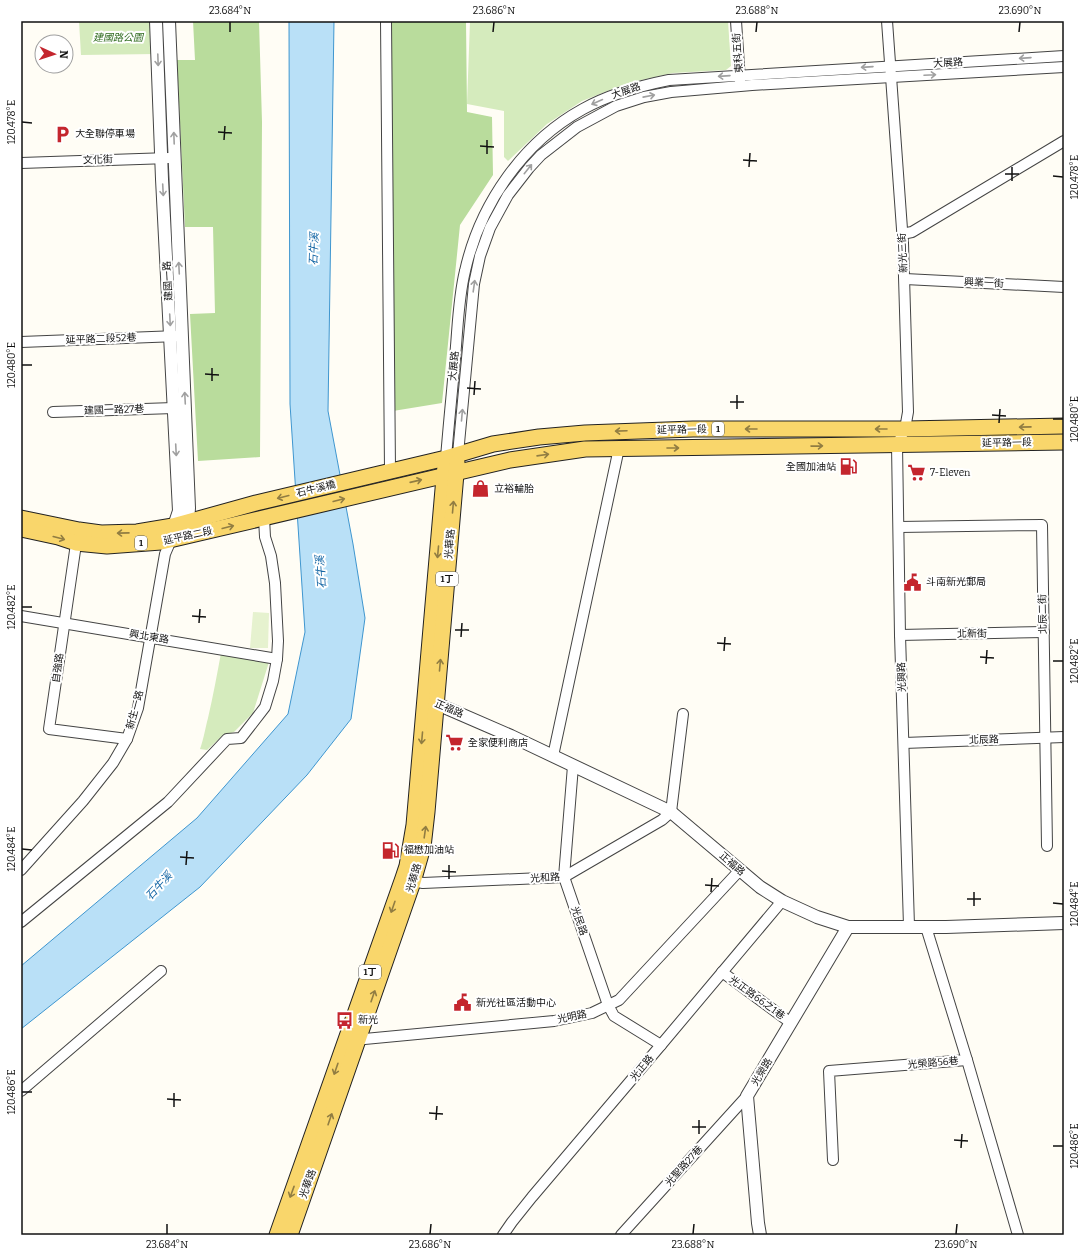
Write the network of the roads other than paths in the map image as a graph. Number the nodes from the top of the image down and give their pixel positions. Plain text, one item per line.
1 (156, 21) edge
2 (169, 21) edge
3 (386, 21) edge
4 (736, 21) edge
5 (887, 21) edge
6 (1064, 56) edge
7 (890, 66) junction
8 (1064, 67) edge
9 (740, 75) junction
10 (891, 78) junction
11 (740, 86) junction
12 (1064, 141) edge
13 (174, 157) junction
14 (161, 158) junction
15 (21, 163) edge
16 (902, 234) junction
17 (905, 279) junction
18 (1064, 287) edge
19 (176, 336) junction
20 (21, 342) edge
21 (174, 408) junction
22 (53, 412) dead end
23 (1064, 426) edge
24 (693, 429) junction
25 (794, 429) junction
26 (906, 429) junction
27 (1064, 442) edge
28 (897, 445) junction
29 (794, 446) junction
30 (619, 448) junction
31 (693, 448) junction
32 (452, 456) junction
33 (390, 470) junction
34 (450, 473) junction
35 (376, 474) joint
36 (378, 490) joint
37 (256, 503) joint
38 (21, 518) edge
39 (262, 519) junction
40 (188, 521) junction
41 (899, 527) junction
42 (21, 529) edge
43 (172, 533) junction
44 (78, 537) junction
45 (21, 616) edge
46 (65, 623) junction
47 (1044, 632) junction
48 (900, 635) junction
49 (150, 637) junction
50 (277, 658) junction
51 (431, 702) junction
52 (683, 714) dead end
53 (1045, 737) junction
54 (1064, 737) edge
55 (127, 739) junction
56 (904, 743) junction
57 (554, 756) junction
58 (574, 766) junction
59 (671, 812) junction
60 (1047, 846) dead end
61 (21, 870) edge
62 (739, 871) junction
63 (564, 877) junction
64 (408, 880) junction
65 (782, 901) junction
66 (21, 922) edge
67 (1064, 924) edge
68 (909, 926) junction
69 (926, 926) junction
70 (848, 927) junction
71 (160, 971) dead end
72 (722, 972) junction
73 (608, 1005) junction
74 (791, 1023) junction
75 (352, 1040) junction
76 (662, 1045) junction
77 (967, 1060) junction
78 (21, 1091) edge
79 (747, 1096) junction
80 (318, 1138) junction
81 (833, 1160) dead end
82 (277, 1235) edge
83 (290, 1235) edge
84 (503, 1235) edge
85 (621, 1235) edge
86 (760, 1235) edge
87 (1018, 1235) edge

1 -> 14 street, 建國一路
13 -> 2 street, 建國一路
3 - 33 street
4 - 9 street, 東科五街
5 - 7 street, 新光三街
6 -> 7 street, 大展路
7 -> 9 street, 大展路
7 - 10 street, 新光三街
10 -> 8 street, 大展路
9 - 11 street, 東科五街
9 -> 32 street, 大展路
10 - 11 street, 大展路
10 - 16 street, 新光三街
32 -> 11 street, 大展路
12 - 16 street
13 - 14 street, 文化街
19 -> 13 street, 建國一路
14 - 15 street, 文化街
14 -> 19 street, 建國一路
16 - 17 street, 新光三街
17 - 18 street, 興業一街
17 - 26 street, 新光三街
19 - 20 street, 延平路二段52巷
19 - 21 street, 建國一路
40 -> 19 street, 建國一路
21 - 22 street, 建國一路27巷
21 -> 43 street, 建國一路
23 -> 26 main road, 延平路一段 / 1
25 -> 24 main road, 延平路一段 / 1
24 - 31 main road
24 -> 32 main road, 延平路一段 / 1
26 -> 25 main road, 延平路一段 / 1
25 - 29 main road
26 - 28 street
27 - 28 main road, 延平路一段 / 1
29 -> 28 main road, 延平路一段 / 1
28 - 41 street, 光興路
29 - 31 main road, 延平路一段 / 1
30 -> 31 main road, 延平路一段 / 1
34 -> 30 main road, 延平路一段 / 1
30 - 57 street
32 - 33 main road, 延平路一段 / 1
32 - 34 main road, 光華路 / 1丁
33 - 35 main road, 延平路一段 / 1
36 -> 34 main road, 延平路一段 / 1
34 - 51 main road, 光華路 / 1丁
35 -> 37 main road, 石牛溪橋 / 1
39 -> 36 main road, 石牛溪橋 / 1
37 - 40 main road, 延平路二段 / 1
38 - 44 main road, 延平路二段 / 1
43 -> 39 main road, 延平路二段 / 1
39 - 50 street
40 - 43 main road, 延平路二段 / 1
41 - 47 street, 北辰二街
41 - 48 street, 光興路
42 -> 44 main road, 延平路二段 / 1
43 - 44 main road, 延平路二段 / 1
43 - 49 street, 新生一路
44 - 46 street, 自強路
45 - 46 street, 興北東路
46 - 49 street, 興北東路
46 - 55 street, 自強路
47 - 48 street, 北新街
47 - 53 street, 北辰二街
48 - 56 street, 光興路
49 - 50 street, 興北東路
49 - 55 street, 新生一路
50 - 66 street
51 - 57 street, 正福路
51 - 64 main road, 光華路 / 1丁
52 - 59 street
53 - 54 street, 北辰路
53 - 56 street, 北辰路
53 - 60 street, 北辰二街
55 - 61 street, 新生一路
56 - 68 street, 光興路
57 - 58 street, 正福路
58 - 59 street, 正福路
58 - 63 street, 光民路
59 - 62 street, 正福路
59 - 63 street, 光和路
62 - 65 street, 正福路
62 - 73 street, 光明路
63 - 64 street, 光和路
63 - 73 street, 光民路
64 - 75 main road, 光華路 / 1丁
65 - 70 street, 正福路
65 - 72 street, 光正路
67 - 69 street, 正福路
68 - 69 street, 正福路
68 - 70 street, 正福路
69 - 77 street
70 - 74 street, 光榮路
71 - 78 street
72 - 74 street, 光正路66之1巷
72 - 76 street, 光正路
73 - 75 street, 光明路
73 - 76 street, 光民路
74 - 79 street, 光榮路
75 - 80 main road, 光華路 / 1丁
76 - 84 street, 光正路
77 - 81 street, 光榮路56巷
77 - 87 street, 光榮路56巷
79 - 85 street, 光聖路27巷
79 - 86 street, 光榮路
80 -> 82 main road, 光華路 / 1丁
80 - 83 main road, 光華路 / 1丁

